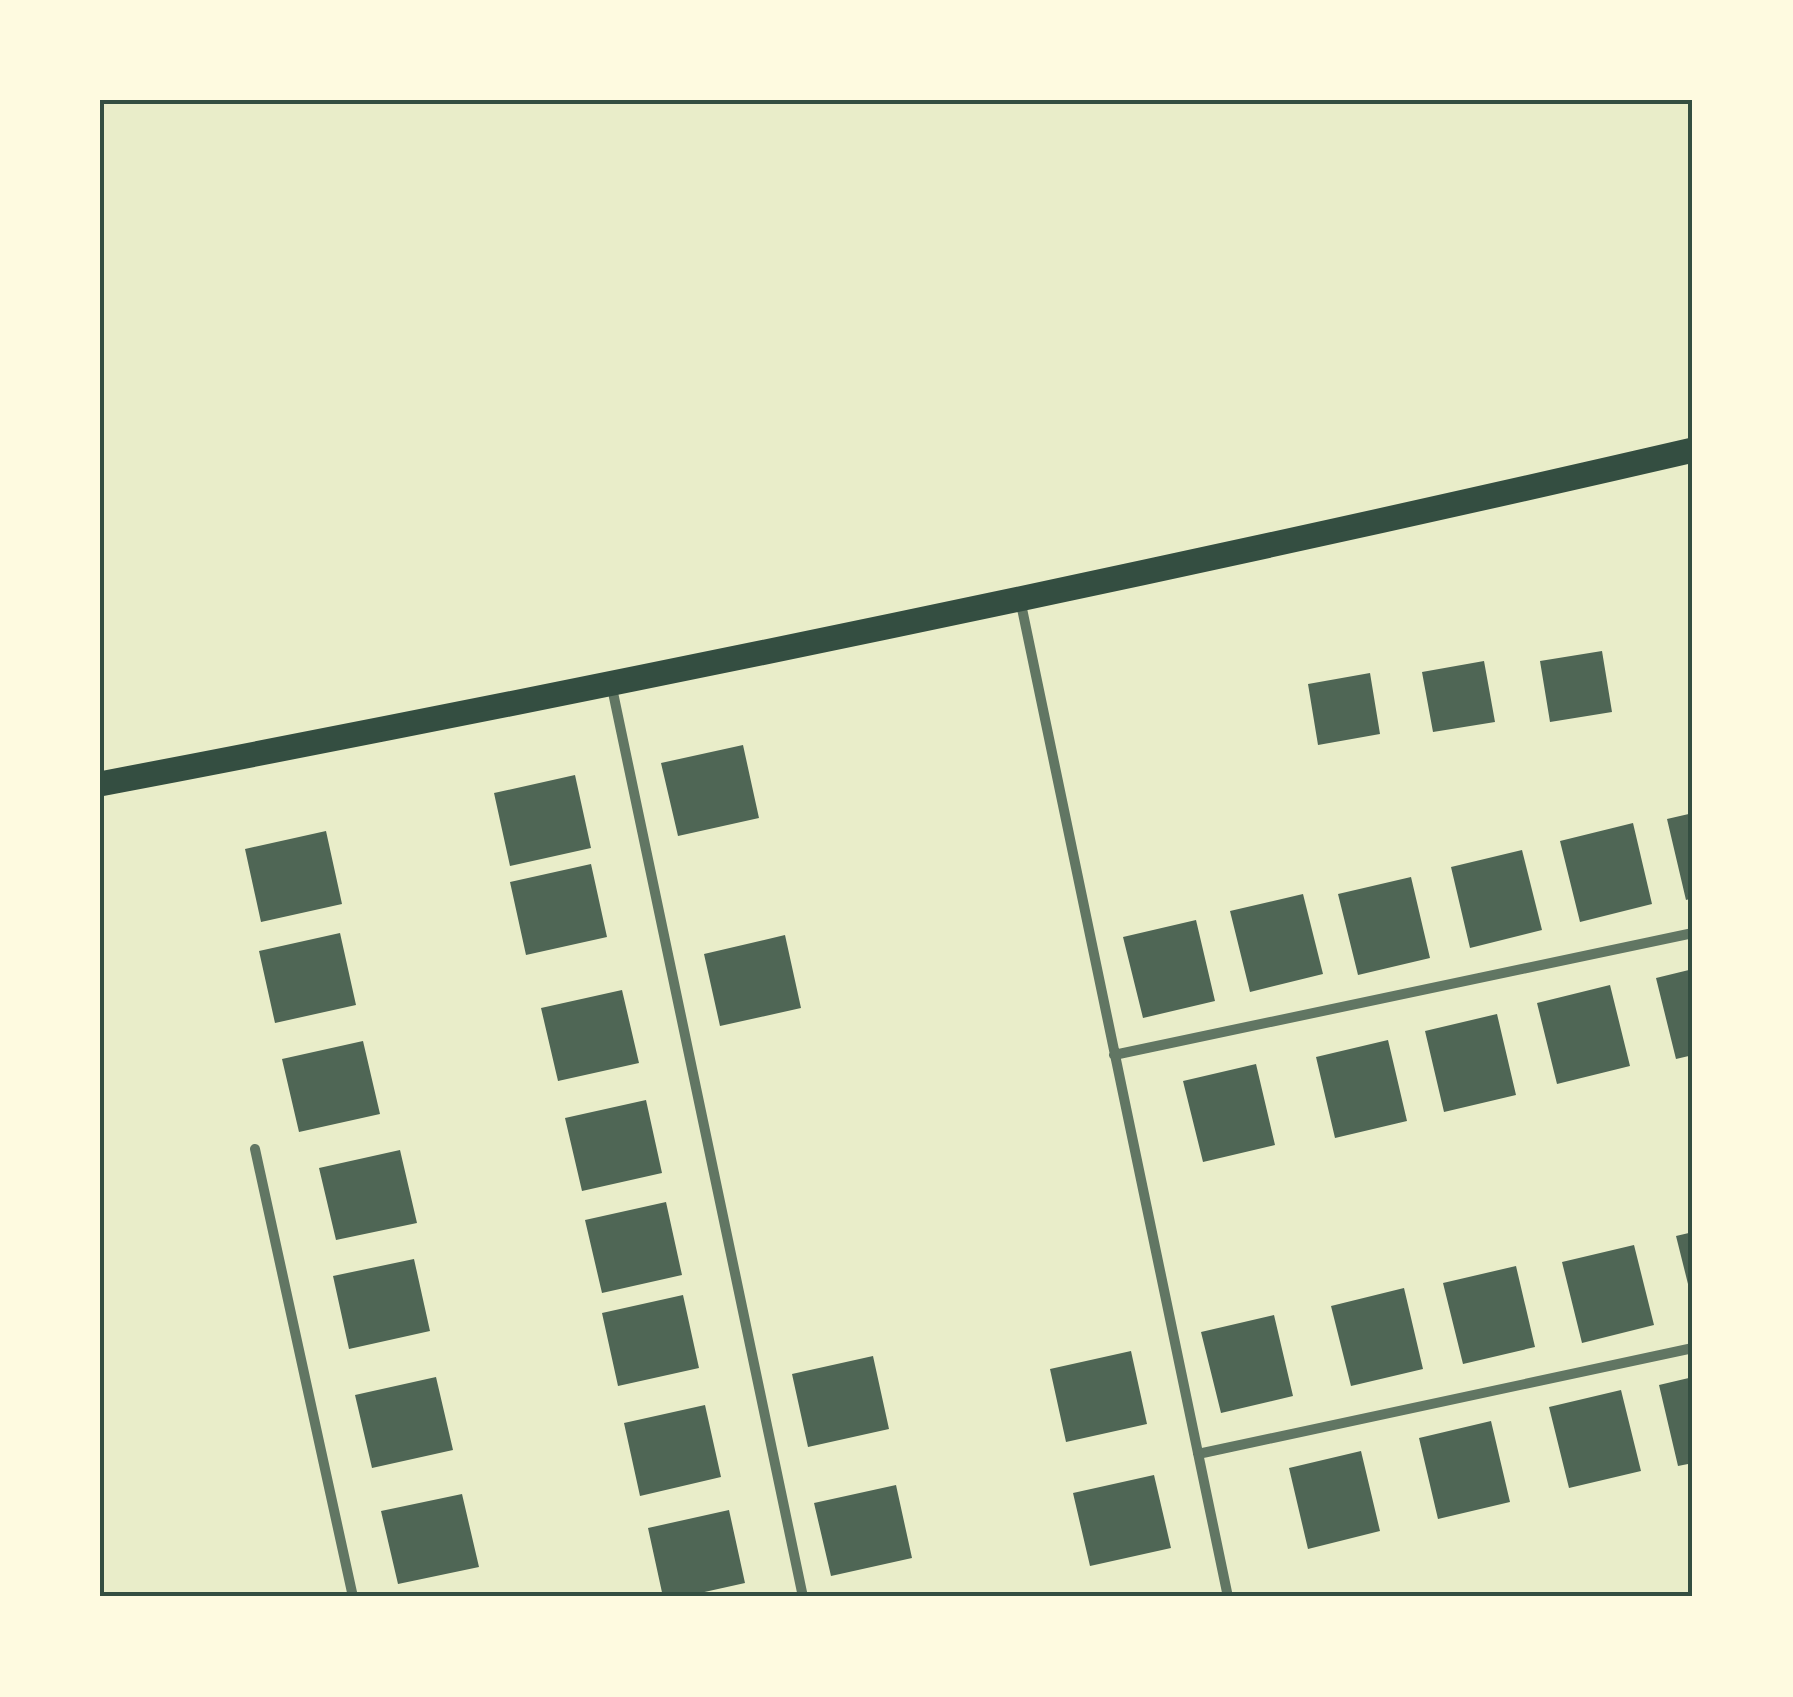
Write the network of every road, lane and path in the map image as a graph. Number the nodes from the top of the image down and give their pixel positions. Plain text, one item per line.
1 (1693, 450) edge
2 (1019, 597) junction
3 (611, 682) junction
4 (100, 784) edge
5 (1693, 933) edge
6 (1114, 1055) junction
7 (255, 1150) dead end
8 (1693, 1348) edge
9 (1198, 1454) junction
10 (352, 1597) edge
11 (803, 1597) edge
12 (1228, 1597) edge

1 - 2 main road
2 - 3 main road
2 - 6 street
3 - 4 main road
3 - 11 street
5 - 6 street
6 - 9 street
7 - 10 street
8 - 9 street
9 - 12 street

